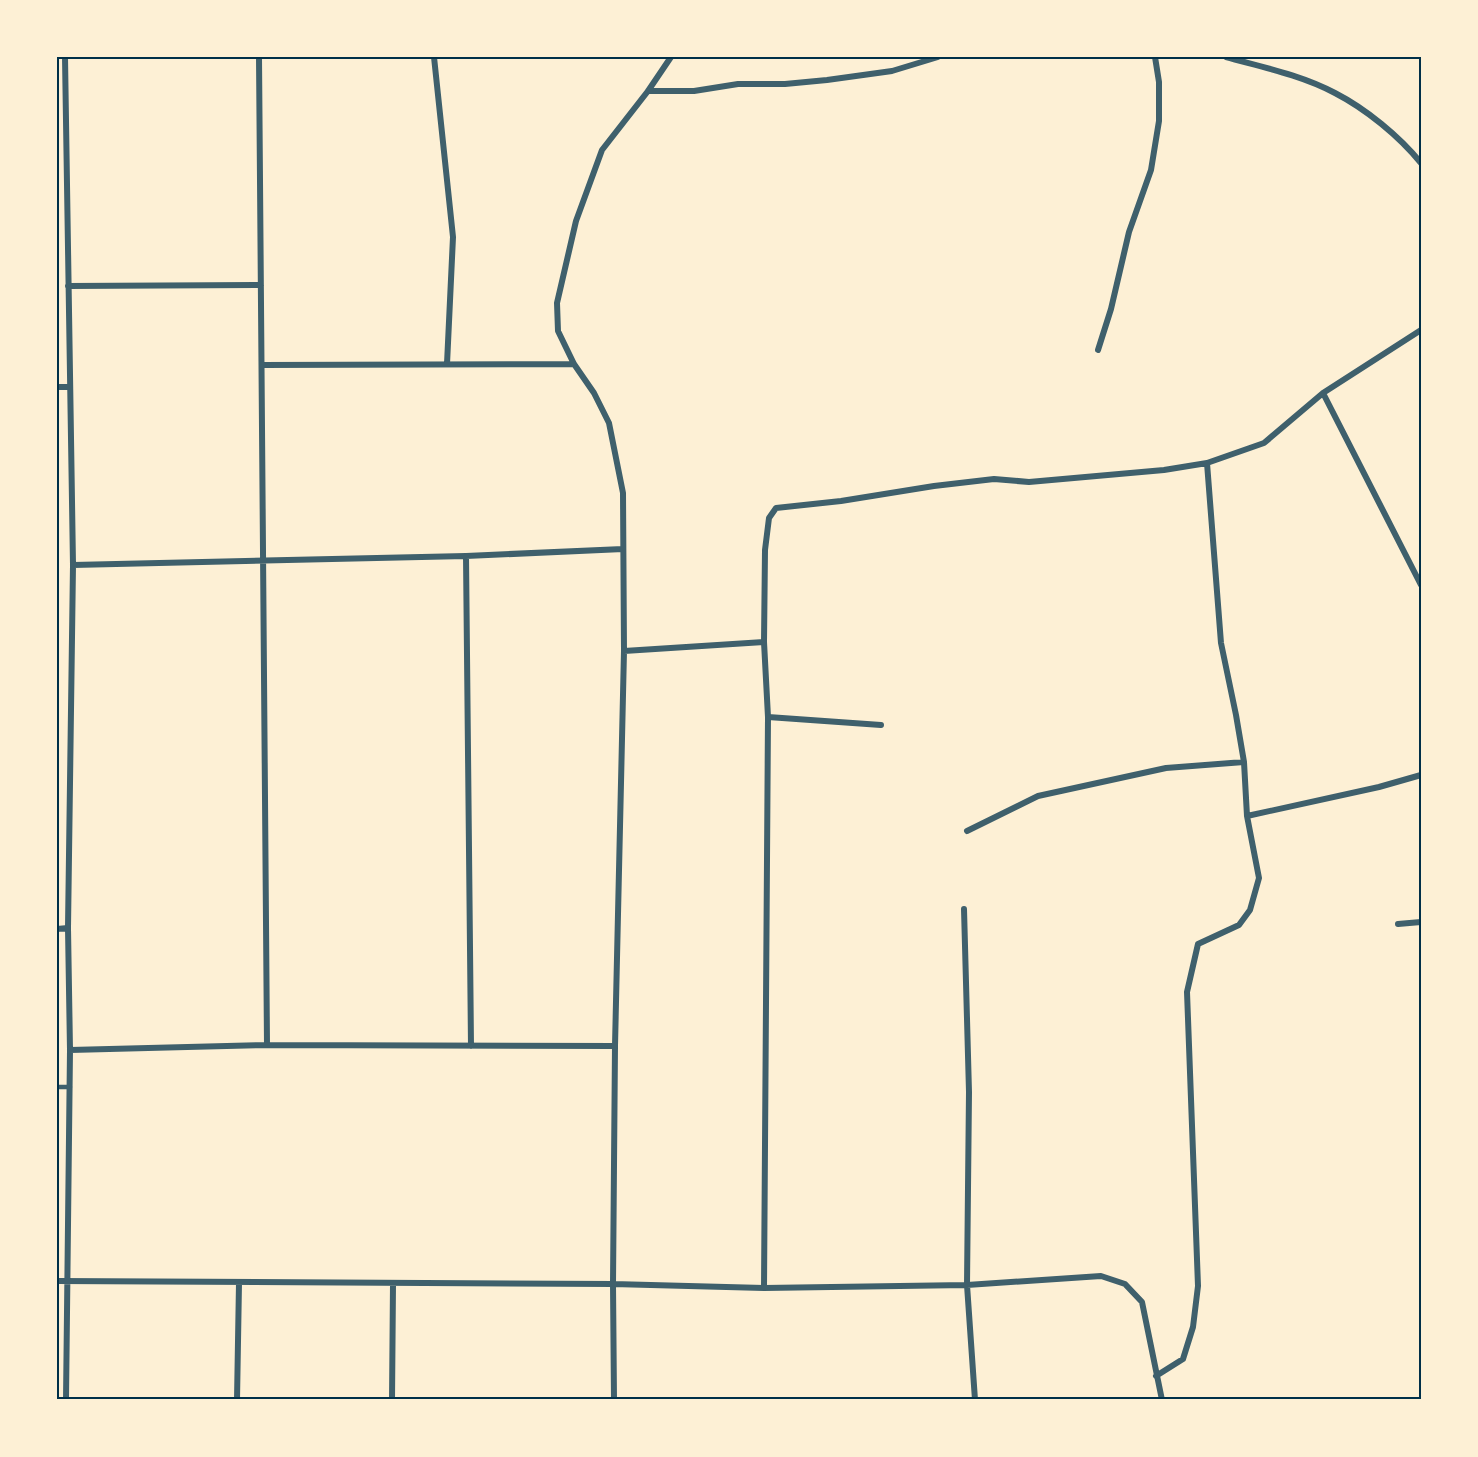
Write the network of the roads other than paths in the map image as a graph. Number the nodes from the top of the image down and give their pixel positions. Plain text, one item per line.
1 (65, 57) edge
2 (258, 57) edge
3 (434, 57) edge
4 (671, 57) edge
5 (938, 57) edge
6 (1155, 57) edge
7 (1226, 57) edge
8 (648, 91) junction
9 (1421, 163) edge
10 (261, 285) junction
11 (68, 286) junction
12 (1421, 330) edge
13 (1098, 350) dead end
14 (447, 364) junction
15 (574, 364) junction
16 (262, 365) junction
17 (57, 387) edge
18 (69, 387) junction
19 (1323, 393) junction
20 (1207, 463) junction
21 (623, 549) junction
22 (466, 556) junction
23 (262, 560) junction
24 (73, 565) junction
25 (1421, 585) edge
26 (764, 642) junction
27 (624, 651) junction
28 (768, 717) junction
29 (881, 725) dead end
30 (1244, 762) junction
31 (1421, 775) edge
32 (1247, 816) junction
33 (968, 831) dead end
34 (964, 909) dead end
35 (1421, 922) edge
36 (1398, 924) dead end
37 (68, 928) junction
38 (57, 929) edge
39 (267, 1045) junction
40 (471, 1046) junction
41 (615, 1046) junction
42 (70, 1050) junction
43 (57, 1087) edge
44 (70, 1088) junction
45 (57, 1281) edge
46 (67, 1281) junction
47 (239, 1283) junction
48 (393, 1284) junction
49 (613, 1284) junction
50 (967, 1285) junction
51 (764, 1288) junction
52 (1156, 1376) junction
53 (1162, 1397) edge
54 (66, 1400) edge
55 (237, 1400) edge
56 (392, 1400) edge
57 (614, 1400) edge
58 (975, 1400) edge
59 (1169, 1400) edge

1 - 11 street
2 - 10 street
3 - 14 street
4 - 8 street
5 - 8 street
6 - 13 street
7 - 9 street
8 - 15 street
10 - 11 street
10 - 16 street
11 - 18 street
12 - 19 street
14 - 15 street
14 - 16 street
15 - 21 street
16 - 23 street
17 - 18 street
18 - 24 street
19 - 20 street
19 - 25 street
20 - 26 street
20 - 30 street
21 - 22 street
21 - 27 street
22 - 23 street
22 - 40 street
23 - 24 street
23 - 39 street
24 - 37 street
26 - 27 street
26 - 28 street
27 - 41 street
28 - 29 street
28 - 51 street
30 - 32 street
30 - 33 street
31 - 32 street
32 - 52 street
34 - 50 street
35 - 36 street
37 - 38 street
37 - 42 street
39 - 40 street
39 - 42 street
40 - 41 street
41 - 49 street
42 - 44 street
43 - 44 lane
44 - 46 street
45 - 46 street
46 - 47 street
46 - 54 street
47 - 48 street
47 - 55 street
48 - 49 street
48 - 56 street
49 - 51 street
49 - 57 street
50 - 51 street
50 - 52 street
50 - 58 street
52 - 53 street
53 - 59 street

